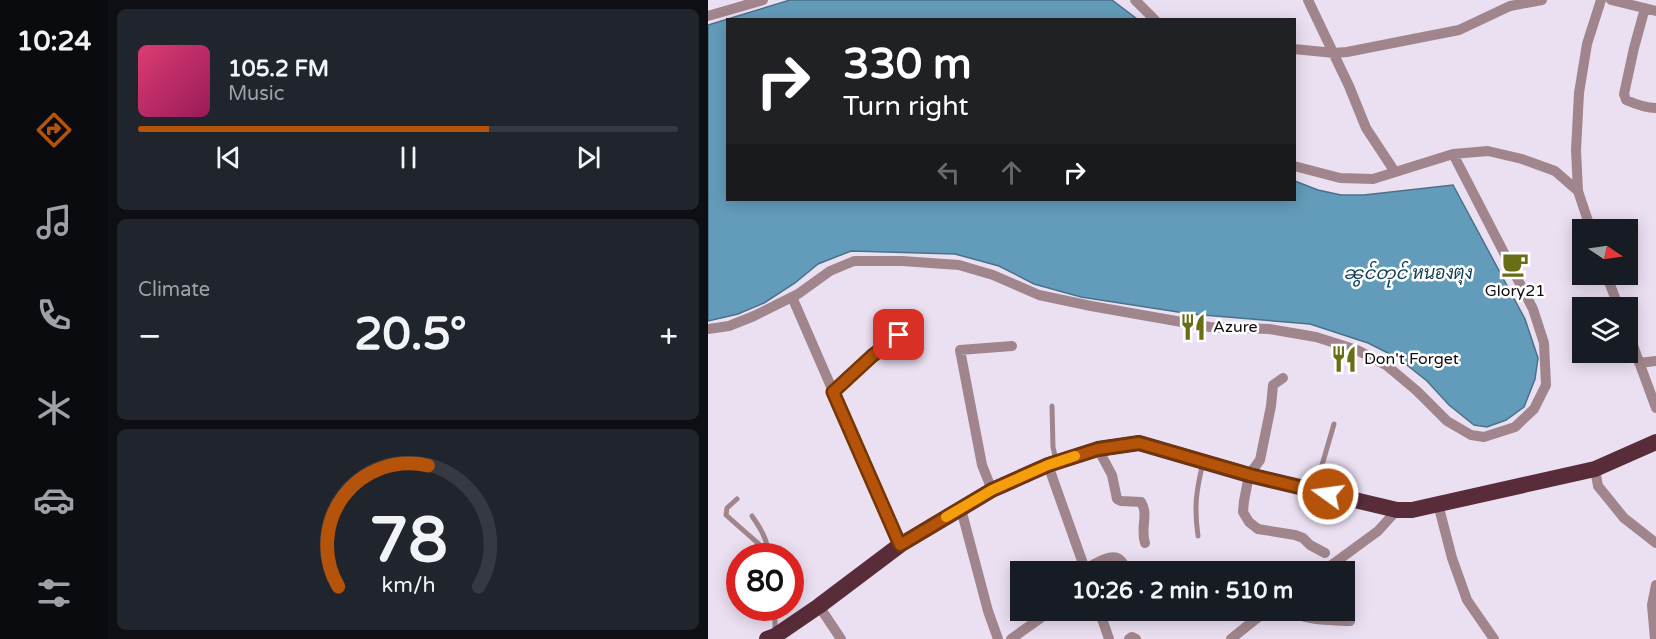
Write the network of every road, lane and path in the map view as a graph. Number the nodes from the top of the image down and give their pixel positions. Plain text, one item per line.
1 (763, 0) edge
2 (1135, 0) edge
3 (1308, 0) edge
4 (1542, 0) edge
5 (1601, 0) edge
6 (1611, 0) edge
7 (1650, 10) edge
8 (708, 16) edge
9 (1153, 18) edge
10 (1296, 49) edge
11 (1334, 53) junction
12 (1656, 108) edge
13 (1453, 154) junction
14 (1296, 167) edge
15 (1395, 172) junction
16 (1578, 190) junction
17 (1587, 219) edge
18 (792, 297) junction
19 (708, 328) edge
20 (899, 335) dead end
21 (1012, 346) dead end
22 (1656, 361) edge
23 (1639, 363) joint
24 (1283, 378) dead end
25 (833, 392) junction
26 (1052, 406) dead end
27 (1656, 408) edge
28 (1334, 424) dead end
29 (1656, 442) edge
30 (1098, 449) junction
31 (1203, 461) junction
32 (1052, 464) junction
33 (1595, 469) junction
34 (1250, 475) junction
35 (992, 490) junction
36 (1314, 491) junction
37 (737, 499) dead end
38 (1438, 504) junction
39 (961, 509) junction
40 (1397, 510) junction
41 (752, 516) dead end
42 (1198, 536) dead end
43 (756, 543) edge
44 (767, 543) edge
45 (1145, 543) dead end
46 (1656, 543) edge
47 (900, 545) junction
48 (1325, 553) dead end
49 (1082, 561) edge
50 (1102, 561) edge
51 (1121, 561) edge
52 (1337, 561) edge
53 (1656, 585) edge
54 (819, 606) junction
55 (773, 621) edge
56 (1036, 621) edge
57 (1103, 621) edge
58 (1255, 621) edge
59 (771, 637) edge
60 (1238, 637) edge
61 (840, 639) edge
62 (998, 639) edge
63 (1011, 639) edge
64 (1109, 639) edge
65 (1129, 639) edge
66 (1136, 639) edge
67 (1494, 639) edge
68 (1655, 639) edge

1 - 8 street
2 - 9 street
3 - 11 street
4 - 11 street
5 - 16 street
6 - 7 street
7 - 12 street
10 - 11 street
11 - 15 street
13 - 15 street
13 - 16 street
13 - 18 street
14 - 15 street
16 - 17 street
18 - 19 street
18 - 25 street
20 - 25 street
21 - 35 street
22 - 23 street
23 - 27 street
24 - 34 street
25 - 47 street
26 - 32 lane
28 - 36 lane
29 - 33 highway
30 - 31 highway
30 - 32 highway
30 - 45 street
31 - 34 highway
31 - 42 lane
32 - 35 highway
32 - 49 street
33 - 38 highway
33 - 46 street
34 - 36 highway
34 - 48 street
35 - 39 highway
36 - 40 highway
37 - 43 lane
38 - 40 highway
38 - 67 street
39 - 47 highway
39 - 62 street
40 - 52 street
41 - 44 lane
47 - 54 highway
50 - 51 street
53 - 68 street
54 - 59 highway
54 - 61 street
55 - 59 lane
56 - 63 street
57 - 64 street
58 - 60 street
65 - 66 street

